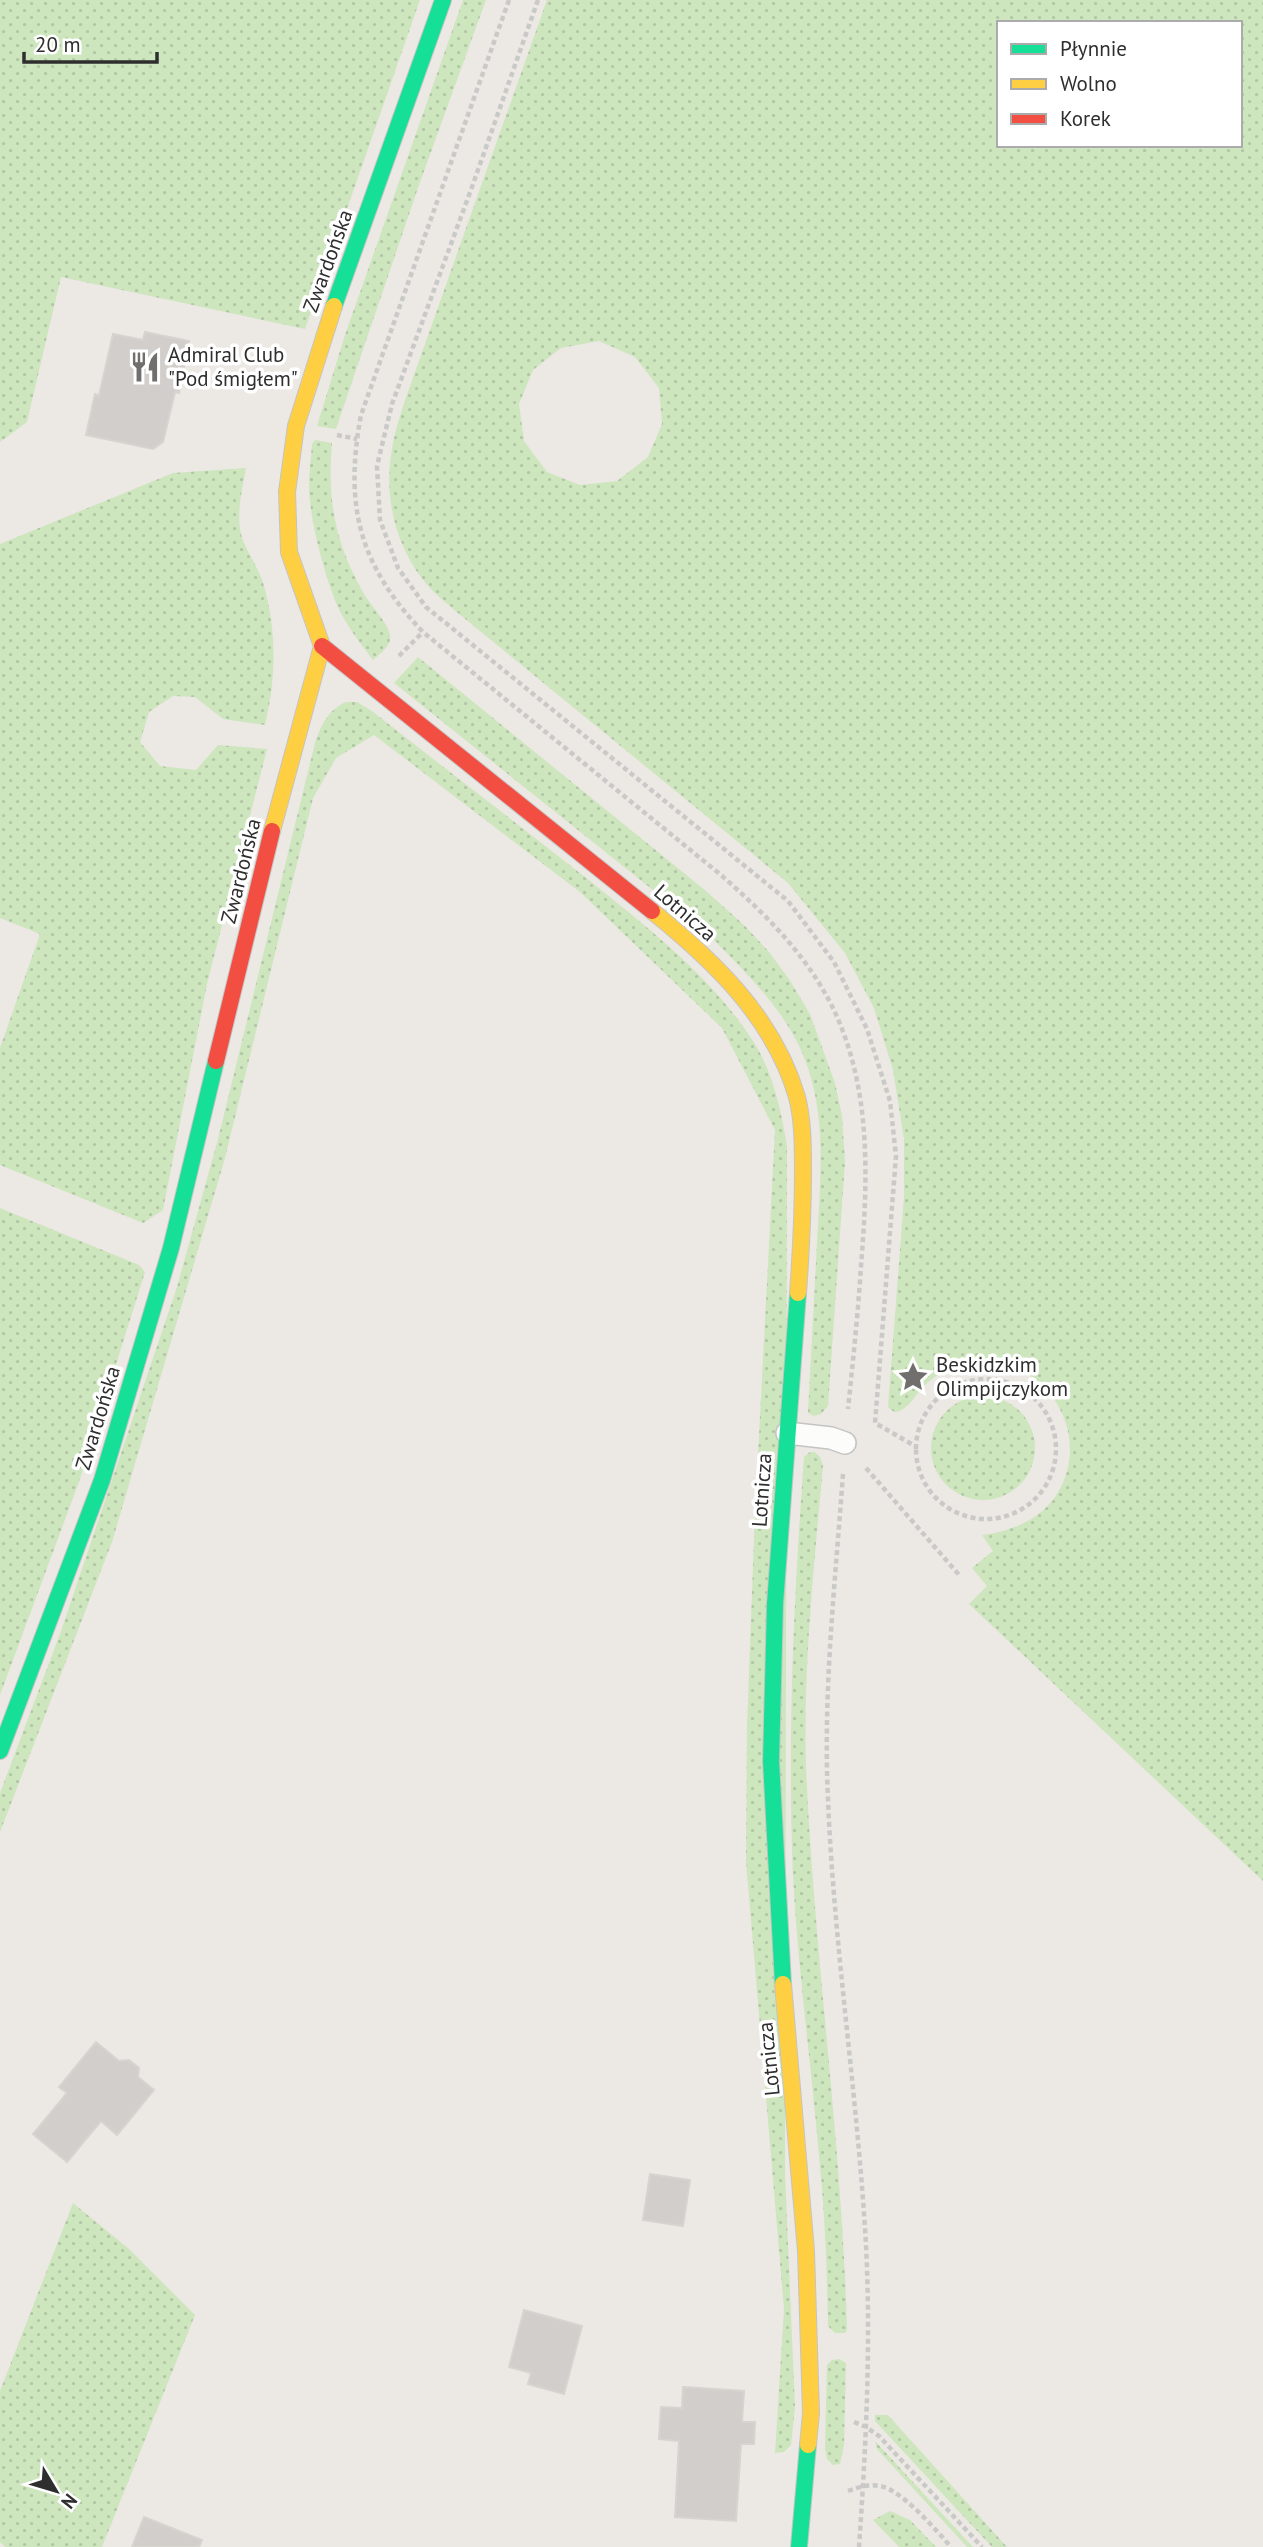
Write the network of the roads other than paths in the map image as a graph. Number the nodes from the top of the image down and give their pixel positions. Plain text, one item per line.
1 (443, 0) edge
2 (322, 646) junction
3 (786, 1433) junction
4 (845, 1443) road end
5 (0, 1751) edge
6 (799, 2547) edge

1 - 2 street, Zwardońska
2 - 3 street, Lotnicza
2 - 5 street, Zwardońska
3 - 4 lane
3 - 6 street, Lotnicza

